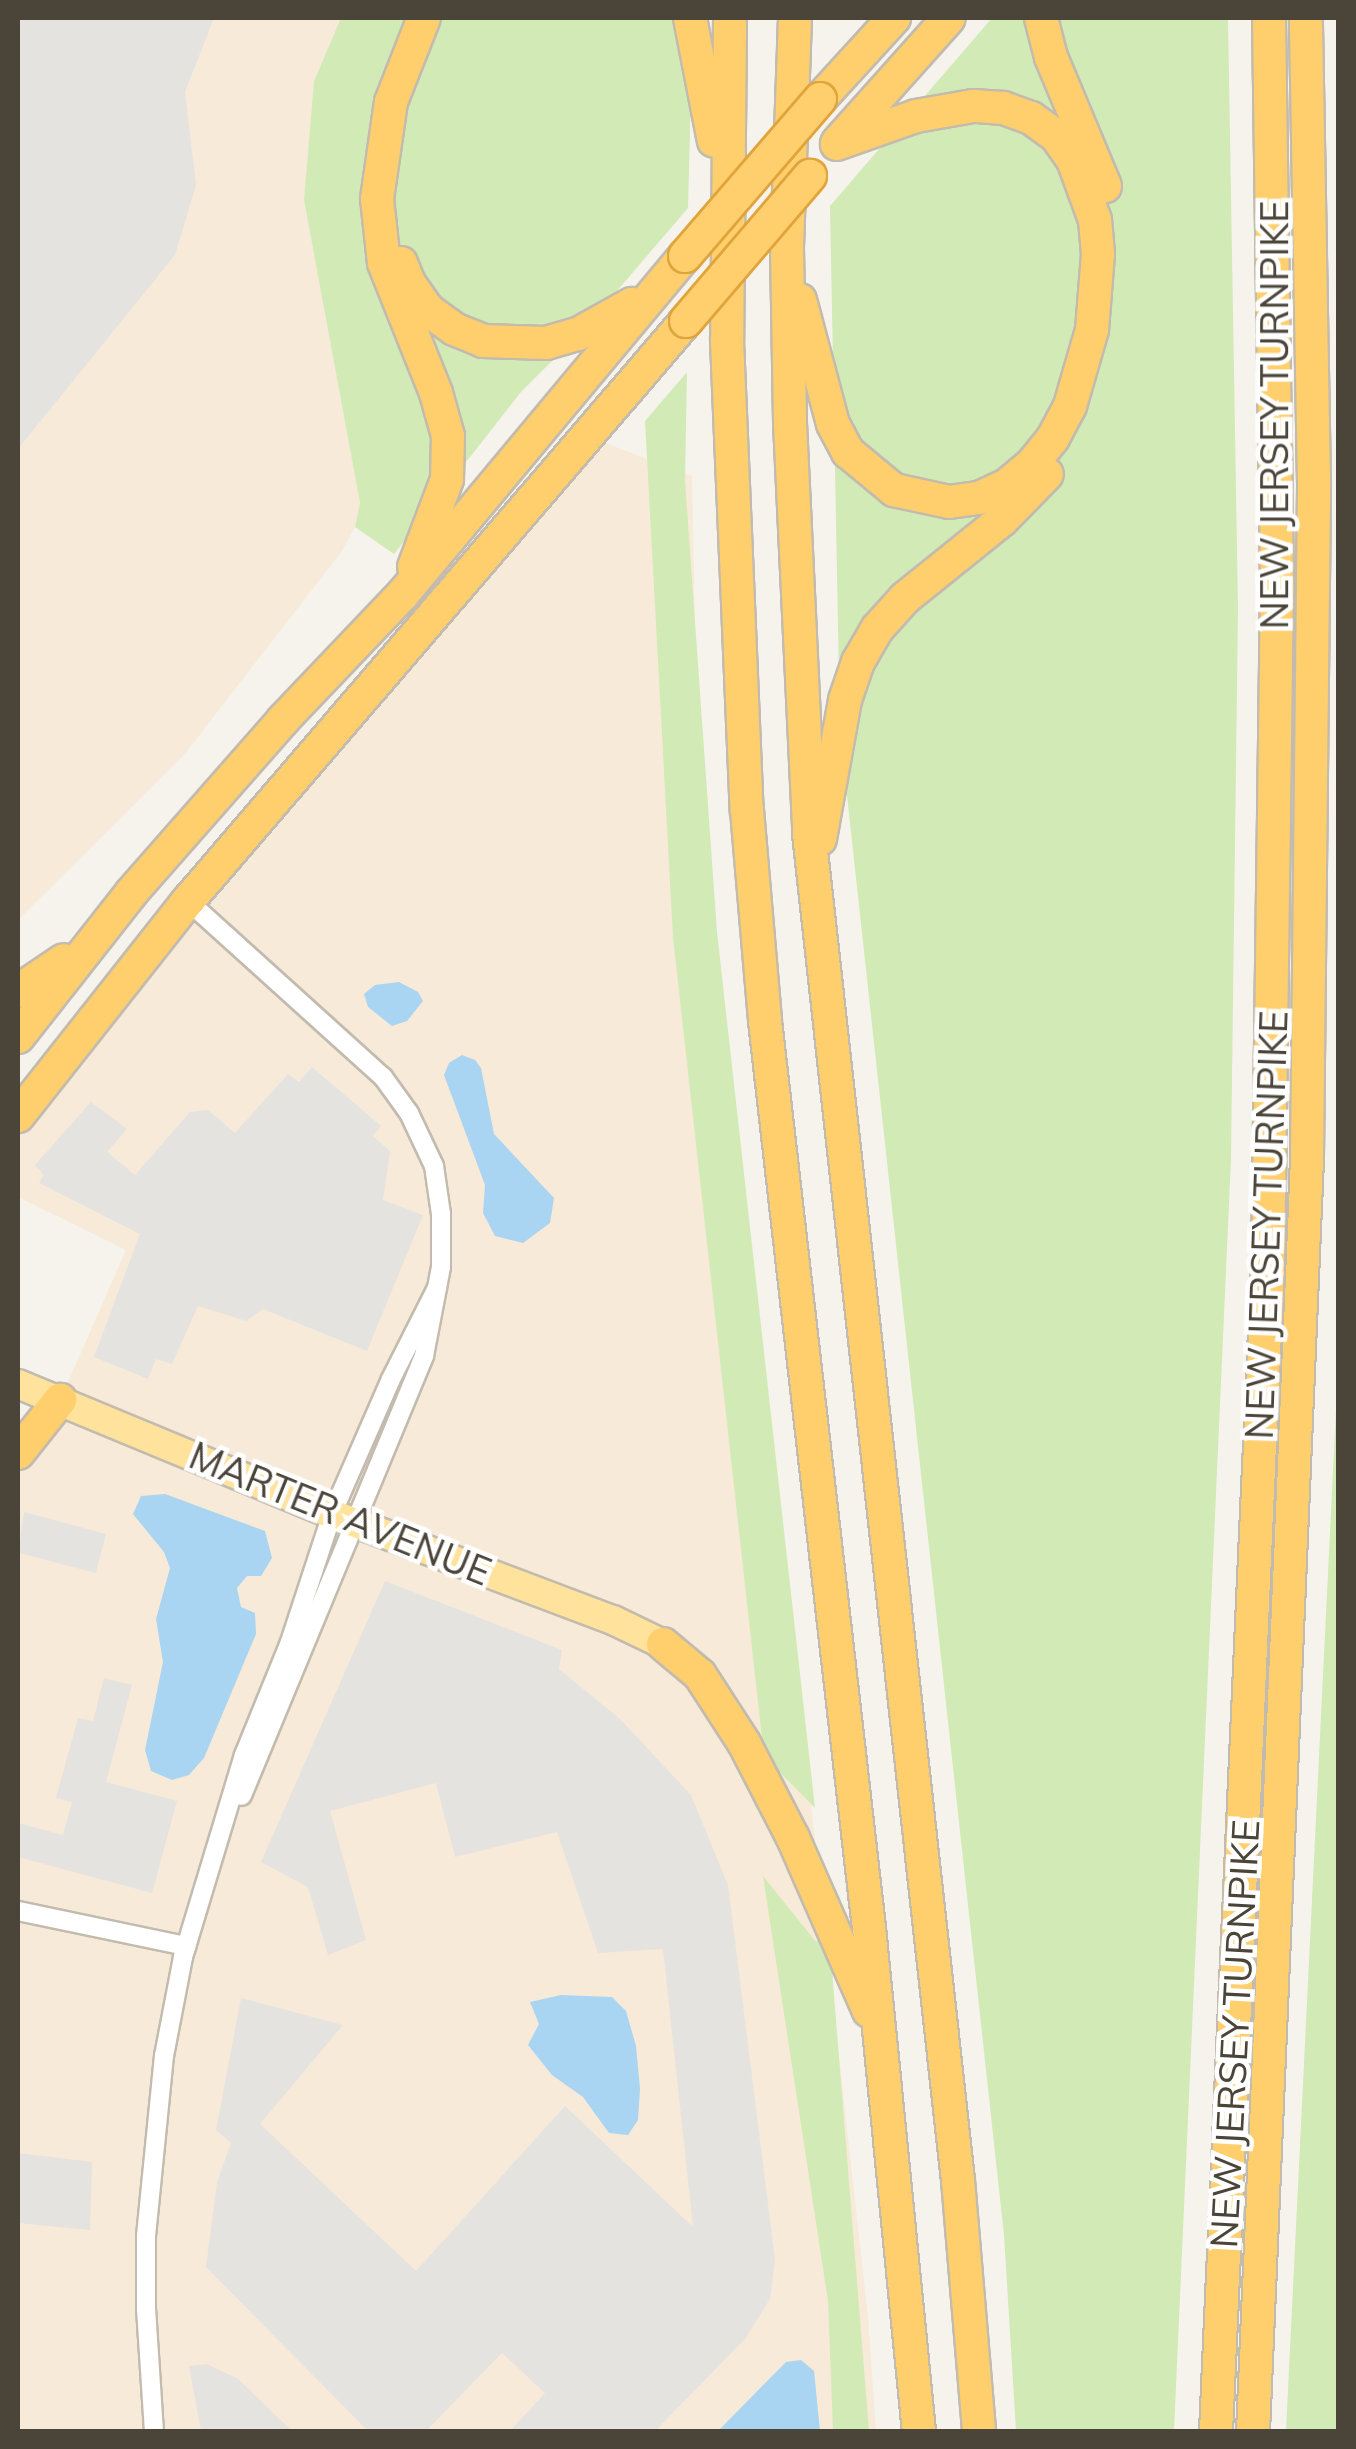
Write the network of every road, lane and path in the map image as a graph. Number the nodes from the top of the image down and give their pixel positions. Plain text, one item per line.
1 (424, 18) edge
2 (439, 18) edge
3 (690, 18) edge
4 (730, 18) edge
5 (795, 18) edge
6 (894, 18) edge
7 (950, 18) edge
8 (1041, 18) edge
9 (1269, 18) edge
10 (1306, 18) edge
11 (837, 144) junction
12 (726, 203) junction
13 (787, 250) junction
14 (678, 264) junction
15 (403, 594) junction
16 (813, 878) junction
17 (188, 901) junction
18 (99, 932) junction
19 (18, 992) edge
20 (18, 1037) edge
21 (18, 1116) edge
22 (437, 1288) junction
23 (18, 1384) edge
24 (60, 1400) junction
25 (18, 1452) edge
26 (344, 1519) junction
27 (663, 1644) joint
28 (217, 1854) junction
29 (18, 1911) edge
30 (186, 1946) junction
31 (882, 2042) junction
32 (154, 2432) edge
33 (919, 2432) edge
34 (979, 2432) edge
35 (1216, 2432) edge
36 (1253, 2432) edge

1 - 15 highway
2 - 14 highway
3 - 12 highway
4 - 12 highway
5 - 13 highway
6 - 14 highway, bridge
7 - 11 highway
8 - 16 highway
9 - 35 highway, NEW JERSEY TURNPIKE
10 - 36 highway, NEW JERSEY TURNPIKE
11 - 13 highway
11 - 17 highway, bridge
12 - 31 highway
13 - 16 highway
14 - 15 highway
15 - 18 highway
16 - 34 highway
17 - 21 highway
17 - 22 street
18 - 19 highway
18 - 20 highway
22 - 26 street
22 - 26 street
23 - 24 main road, MARTER AVENUE
24 - 25 highway
24 - 26 main road, MARTER AVENUE
26 - 27 main road, MARTER AVENUE
26 - 28 street
26 - 28 street
27 - 31 highway
28 - 30 street
29 - 30 street
30 - 32 street
31 - 33 highway

